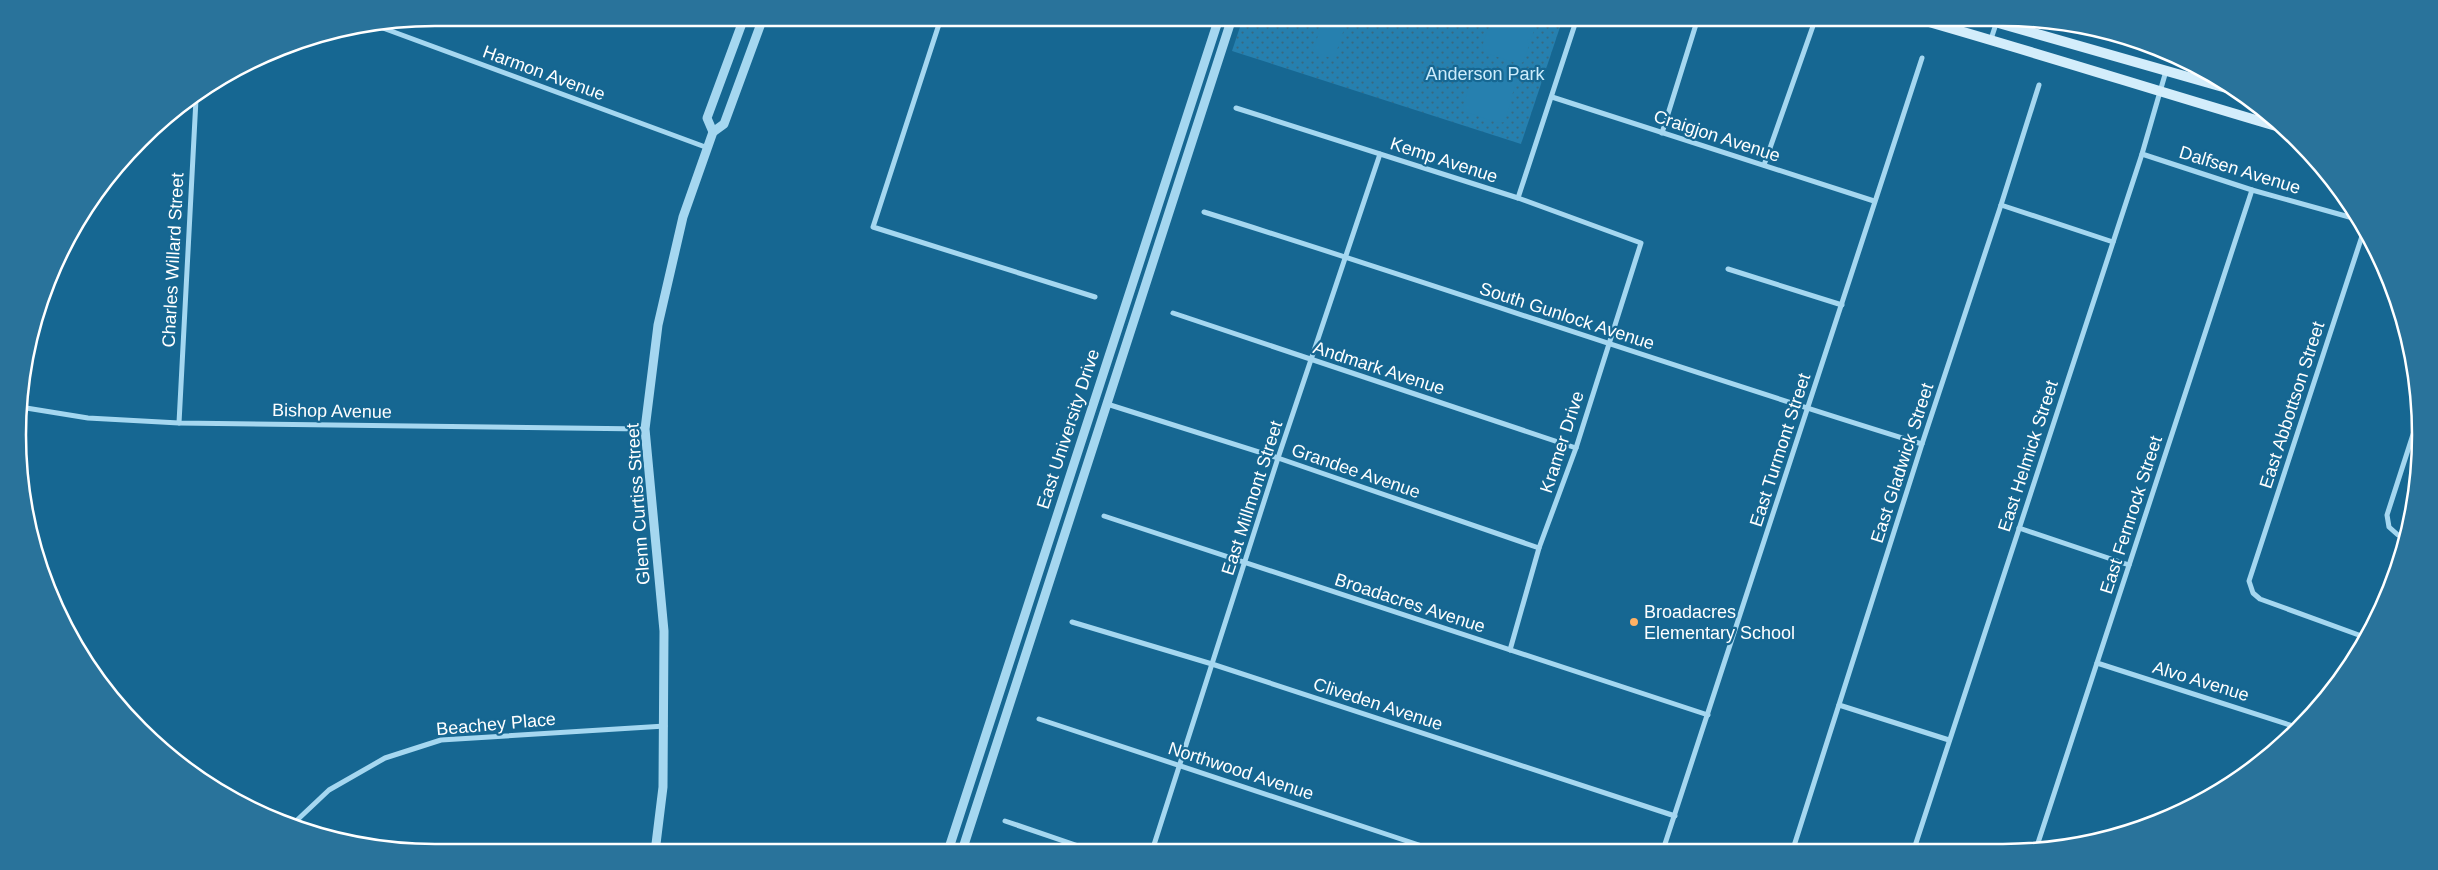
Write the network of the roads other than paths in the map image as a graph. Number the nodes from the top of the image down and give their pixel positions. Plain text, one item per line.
1 (741, 26) edge
2 (759, 26) edge
3 (938, 26) edge
4 (1216, 26) edge
5 (1229, 26) edge
6 (1574, 26) edge
7 (1695, 26) edge
8 (1813, 26) dead end
9 (1944, 26) edge
10 (1996, 26) edge
11 (2020, 27) edge
12 (387, 29) edge
13 (1991, 39) junction
14 (1922, 58) dead end
15 (2166, 71) junction
16 (2039, 85) dead end
17 (2214, 85) edge
18 (2161, 92) junction
19 (1552, 97) junction
20 (196, 104) edge
21 (1236, 108) dead end
22 (2268, 124) edge
23 (713, 132) junction
24 (1662, 133) junction
25 (708, 148) junction
26 (1380, 154) junction
27 (2142, 154) junction
28 (1764, 165) junction
29 (2252, 190) junction
30 (1518, 198) junction
31 (1874, 201) junction
32 (2002, 205) junction
33 (1204, 212) dead end
34 (2348, 217) edge
35 (2361, 238) edge
36 (2113, 242) junction
37 (1641, 243) joint
38 (1346, 257) junction
39 (1728, 269) dead end
40 (1095, 297) dead end
41 (1842, 305) junction
42 (1173, 313) dead end
43 (1607, 345) junction
44 (1312, 360) junction
45 (1094, 400) junction
46 (1106, 404) junction
47 (27, 408) edge
48 (1807, 409) junction
49 (180, 423) junction
50 (645, 429) junction
51 (2412, 438) edge
52 (1922, 444) junction
53 (1576, 448) junction
54 (1278, 458) junction
55 (1104, 516) dead end
56 (2019, 528) junction
57 (2399, 535) edge
58 (1540, 548) junction
59 (1245, 563) junction
60 (2129, 564) junction
61 (1072, 622) dead end
62 (2359, 635) edge
63 (1510, 650) junction
64 (2098, 663) junction
65 (1212, 664) junction
66 (1840, 704) junction
67 (1708, 715) junction
68 (1039, 719) dead end
69 (2291, 725) edge
70 (665, 726) junction
71 (1949, 740) junction
72 (1180, 766) junction
73 (1675, 816) junction
74 (298, 820) edge
75 (1005, 821) dead end
76 (2038, 842) edge
77 (656, 844) edge
78 (950, 844) edge
79 (964, 844) edge
80 (1073, 844) edge
81 (1154, 844) edge
82 (1416, 844) edge
83 (1665, 844) edge
84 (1795, 844) edge
85 (1916, 844) edge

1 - 23 street, Glenn Curtiss Street
2 - 23 street, Glenn Curtiss Street
3 - 40 street
4 - 45 street, East University Drive
5 - 46 street, East University Drive
6 - 19 street
7 - 24 street
8 - 28 street
9 - 13 main road
10 - 13 street
11 - 15 main road
12 - 25 street, Harmon Avenue
13 - 18 main road
14 - 31 street, East Turmont Street
15 - 17 main road
15 - 18 street, East Helmick Street
16 - 32 street, East Gladwick Street
18 - 22 main road
18 - 27 street, East Helmick Street
19 - 24 street, Craigjon Avenue
19 - 30 street
20 - 49 street, Charles Willard Street
21 - 26 street, Kemp Avenue
23 - 25 street, Glenn Curtiss Street
24 - 28 street, Craigjon Avenue
25 - 50 street, Glenn Curtiss Street
26 - 30 street, Kemp Avenue
26 - 38 street, East Millmont Street
27 - 29 street, Dalfsen Avenue
27 - 36 street, East Helmick Street
28 - 31 street, Craigjon Avenue
29 - 34 street, Dalfsen Avenue
29 - 60 street, East Fernrock Street
30 - 37 street, Kemp Avenue
31 - 41 street, East Turmont Street
32 - 36 street
32 - 52 street, East Gladwick Street
33 - 38 street, South Gunlock Avenue
35 - 62 street, East Abbottson Street
36 - 56 street, East Helmick Street
37 - 43 street, Kramer Drive
38 - 43 street, South Gunlock Avenue
38 - 44 street, East Millmont Street
39 - 41 street
41 - 48 street, East Turmont Street
42 - 44 street, Andmark Avenue
43 - 48 street, South Gunlock Avenue
43 - 53 street, Kramer Drive
44 - 53 street, Andmark Avenue
44 - 54 street, East Millmont Street
45 - 46 street
45 - 78 street, East University Drive
46 - 54 street, Grandee Avenue
46 - 79 street, East University Drive
47 - 49 street, Bishop Avenue
48 - 52 street, South Gunlock Avenue
48 - 67 street, East Turmont Street
49 - 50 street, Bishop Avenue
50 - 70 street, Glenn Curtiss Street
51 - 57 street
52 - 66 street, East Gladwick Street
53 - 58 street, Kramer Drive
54 - 58 street, Grandee Avenue
54 - 59 street, East Millmont Street
55 - 59 street, Broadacres Avenue
56 - 60 street
56 - 71 street, East Helmick Street
58 - 63 street, Kramer Drive
59 - 63 street, Broadacres Avenue
59 - 65 street, East Millmont Street
60 - 64 street, East Fernrock Street
61 - 65 street, Cliveden Avenue
63 - 67 street, Broadacres Avenue
64 - 69 street, Alvo Avenue
64 - 76 street, East Fernrock Street
65 - 72 street, East Millmont Street
65 - 73 street, Cliveden Avenue
66 - 71 street
66 - 84 street, East Gladwick Street
67 - 73 street, East Turmont Street
68 - 72 street, Northwood Avenue
70 - 74 street, Beachey Place
70 - 77 street, Glenn Curtiss Street
71 - 85 street, East Helmick Street
72 - 81 street, East Millmont Street
72 - 82 street, Northwood Avenue
73 - 83 street, East Turmont Street
75 - 80 street

